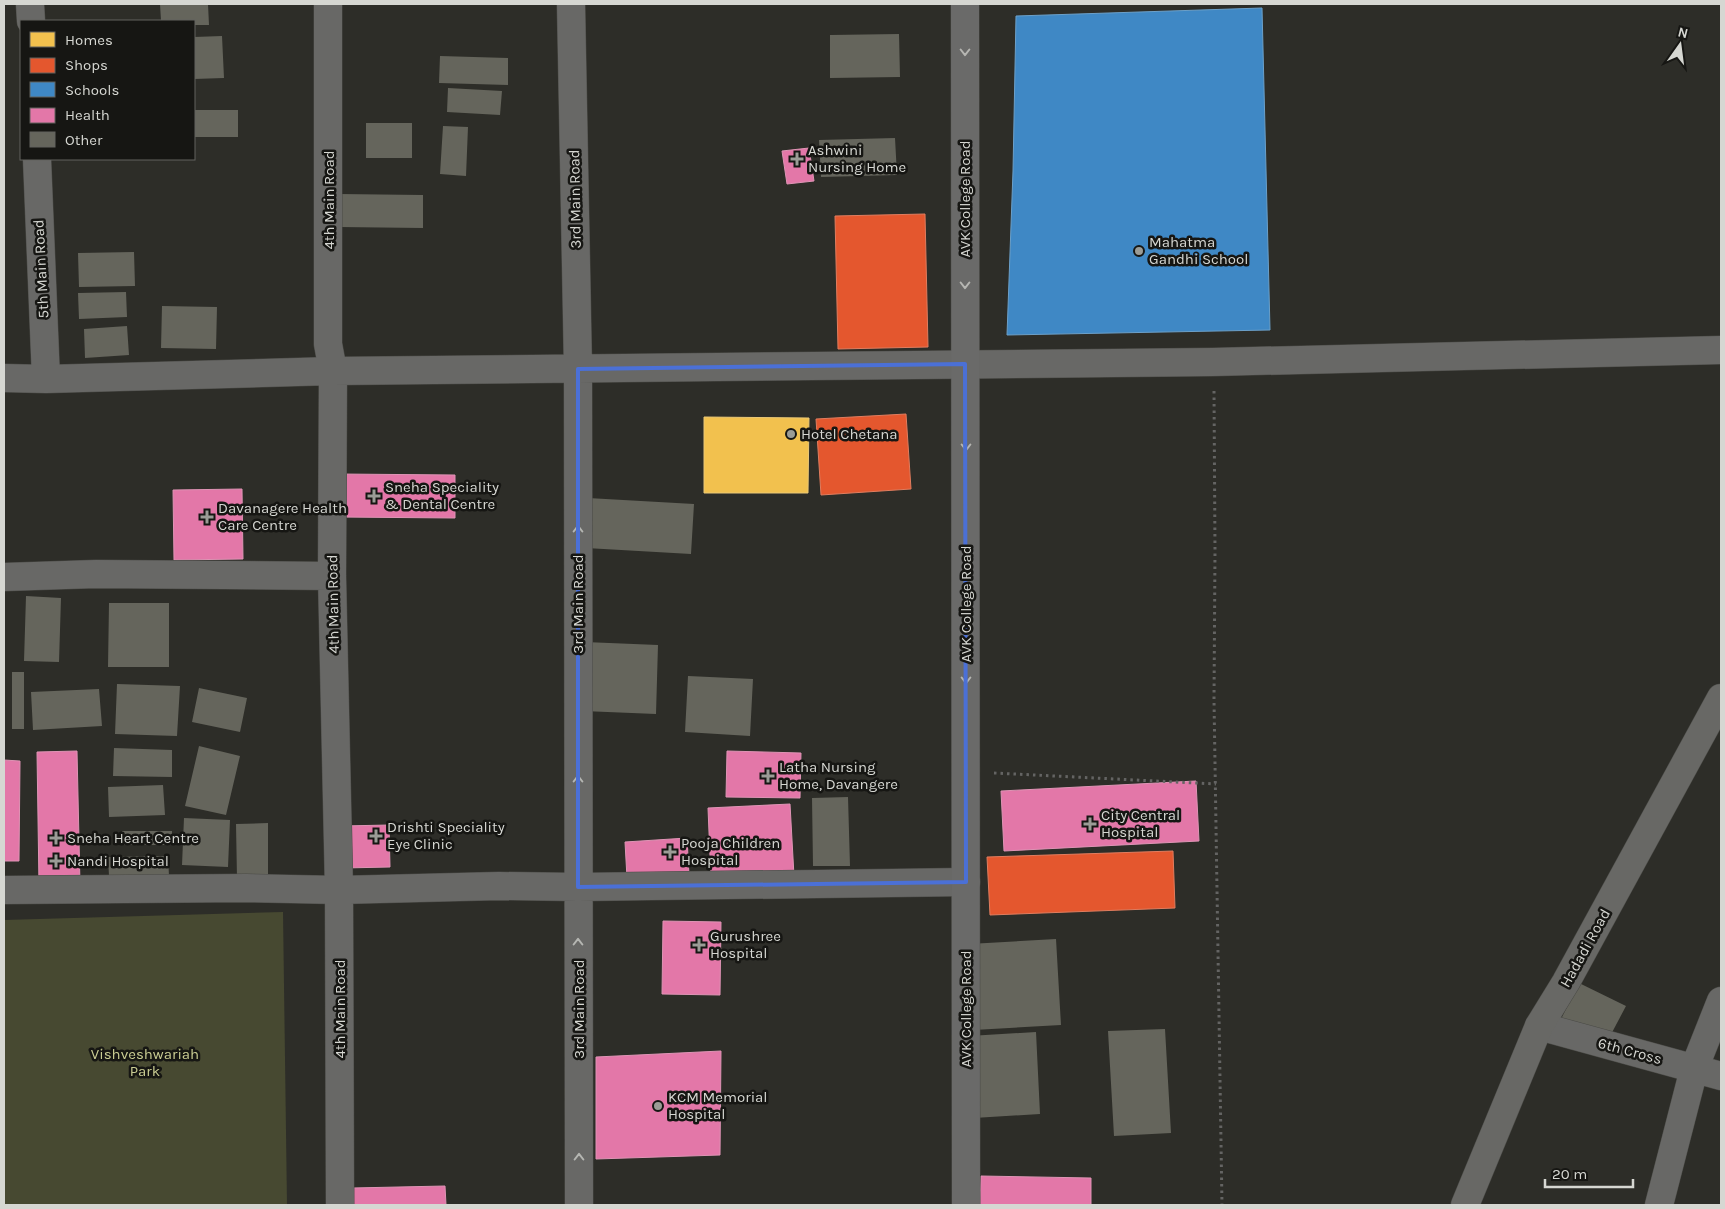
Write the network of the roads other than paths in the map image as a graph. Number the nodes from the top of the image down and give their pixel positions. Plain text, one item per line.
1 (30, 4) edge
2 (328, 4) edge
3 (571, 4) edge
4 (965, 4) edge
5 (31, 20) edge
6 (37, 160) edge
7 (1721, 350) edge
8 (966, 364) junction
9 (578, 369) junction
10 (333, 371) junction
11 (4, 378) edge
12 (46, 379) junction
13 (332, 576) junction
14 (4, 577) edge
15 (1721, 698) edge
16 (966, 882) junction
17 (578, 887) junction
18 (4, 890) edge
19 (339, 890) junction
20 (1721, 1001) edge
21 (1540, 1026) junction
22 (1694, 1069) junction
23 (1721, 1076) edge
24 (340, 1205) edge
25 (579, 1205) edge
26 (966, 1205) edge
27 (1465, 1205) edge
28 (1659, 1205) edge

1 - 5 street
2 - 10 street, 4th Main Road
3 - 9 street, 3rd Main Road
4 -> 8 main road, AVK College Road
6 - 12 street, 5th Main Road
7 - 8 street
8 - 9 street
8 -> 16 main road, AVK College Road
9 - 10 street
17 -> 9 street, 3rd Main Road
10 - 12 street
10 - 13 street, 4th Main Road
11 - 12 street
13 - 14 street
13 - 19 street, 4th Main Road
15 - 21 main road, Hadadi Road
16 - 17 street
16 - 26 main road, AVK College Road
17 - 19 street
25 -> 17 street, 3rd Main Road
18 - 19 street
19 - 24 street, 4th Main Road
20 - 22 street
21 - 22 street, 6th Cross
21 - 27 main road, Hadadi Road
22 - 23 street, 6th Cross
22 - 28 street

